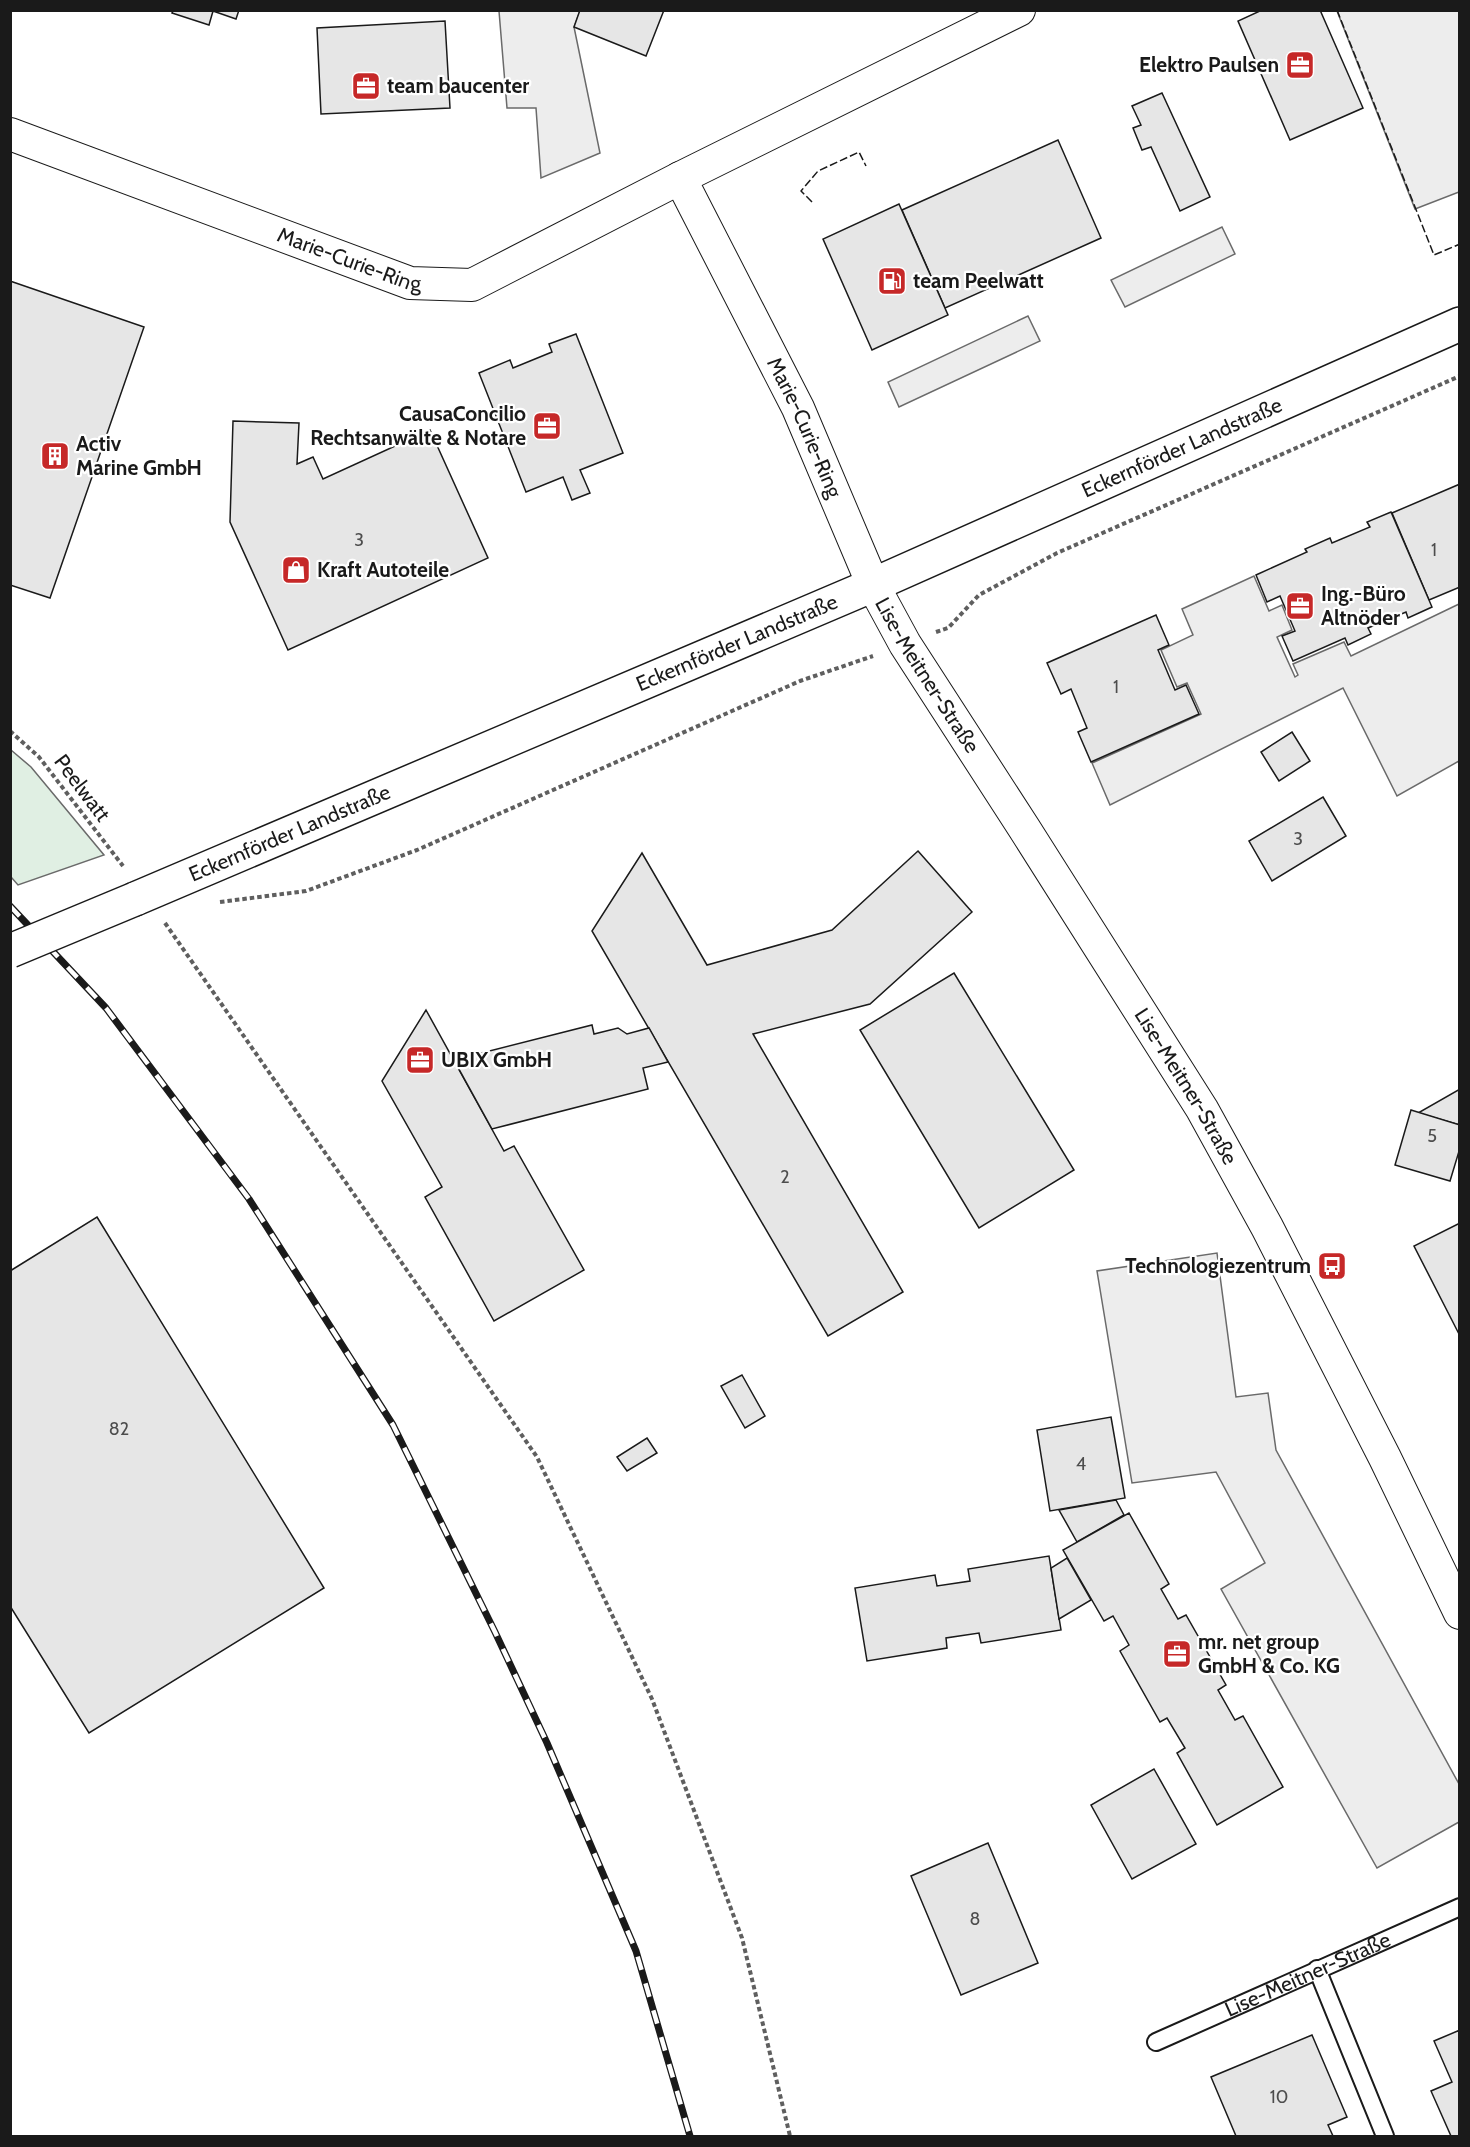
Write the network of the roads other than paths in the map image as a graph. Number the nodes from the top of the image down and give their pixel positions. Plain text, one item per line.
1 (1019, 10) edge
2 (10, 134) edge
3 (680, 178) junction
4 (1460, 324) edge
5 (873, 585) junction
6 (10, 951) edge
7 (1460, 1613) edge
8 (1460, 1907) edge
9 (1317, 1968) junction
10 (1156, 2042) dead end
11 (1385, 2136) edge

1 - 3 street, Marie-Curie-Ring
2 - 3 street, Marie-Curie-Ring
3 - 5 street, Marie-Curie-Ring
4 - 5 street, Eckernförder Landstraße
5 - 6 street, Eckernförder Landstraße, bridge
5 - 7 street, Lise-Meitner-Straße
8 - 9 lane, Lise-Meitner-Straße
9 - 10 lane, Lise-Meitner-Straße
9 - 11 lane

